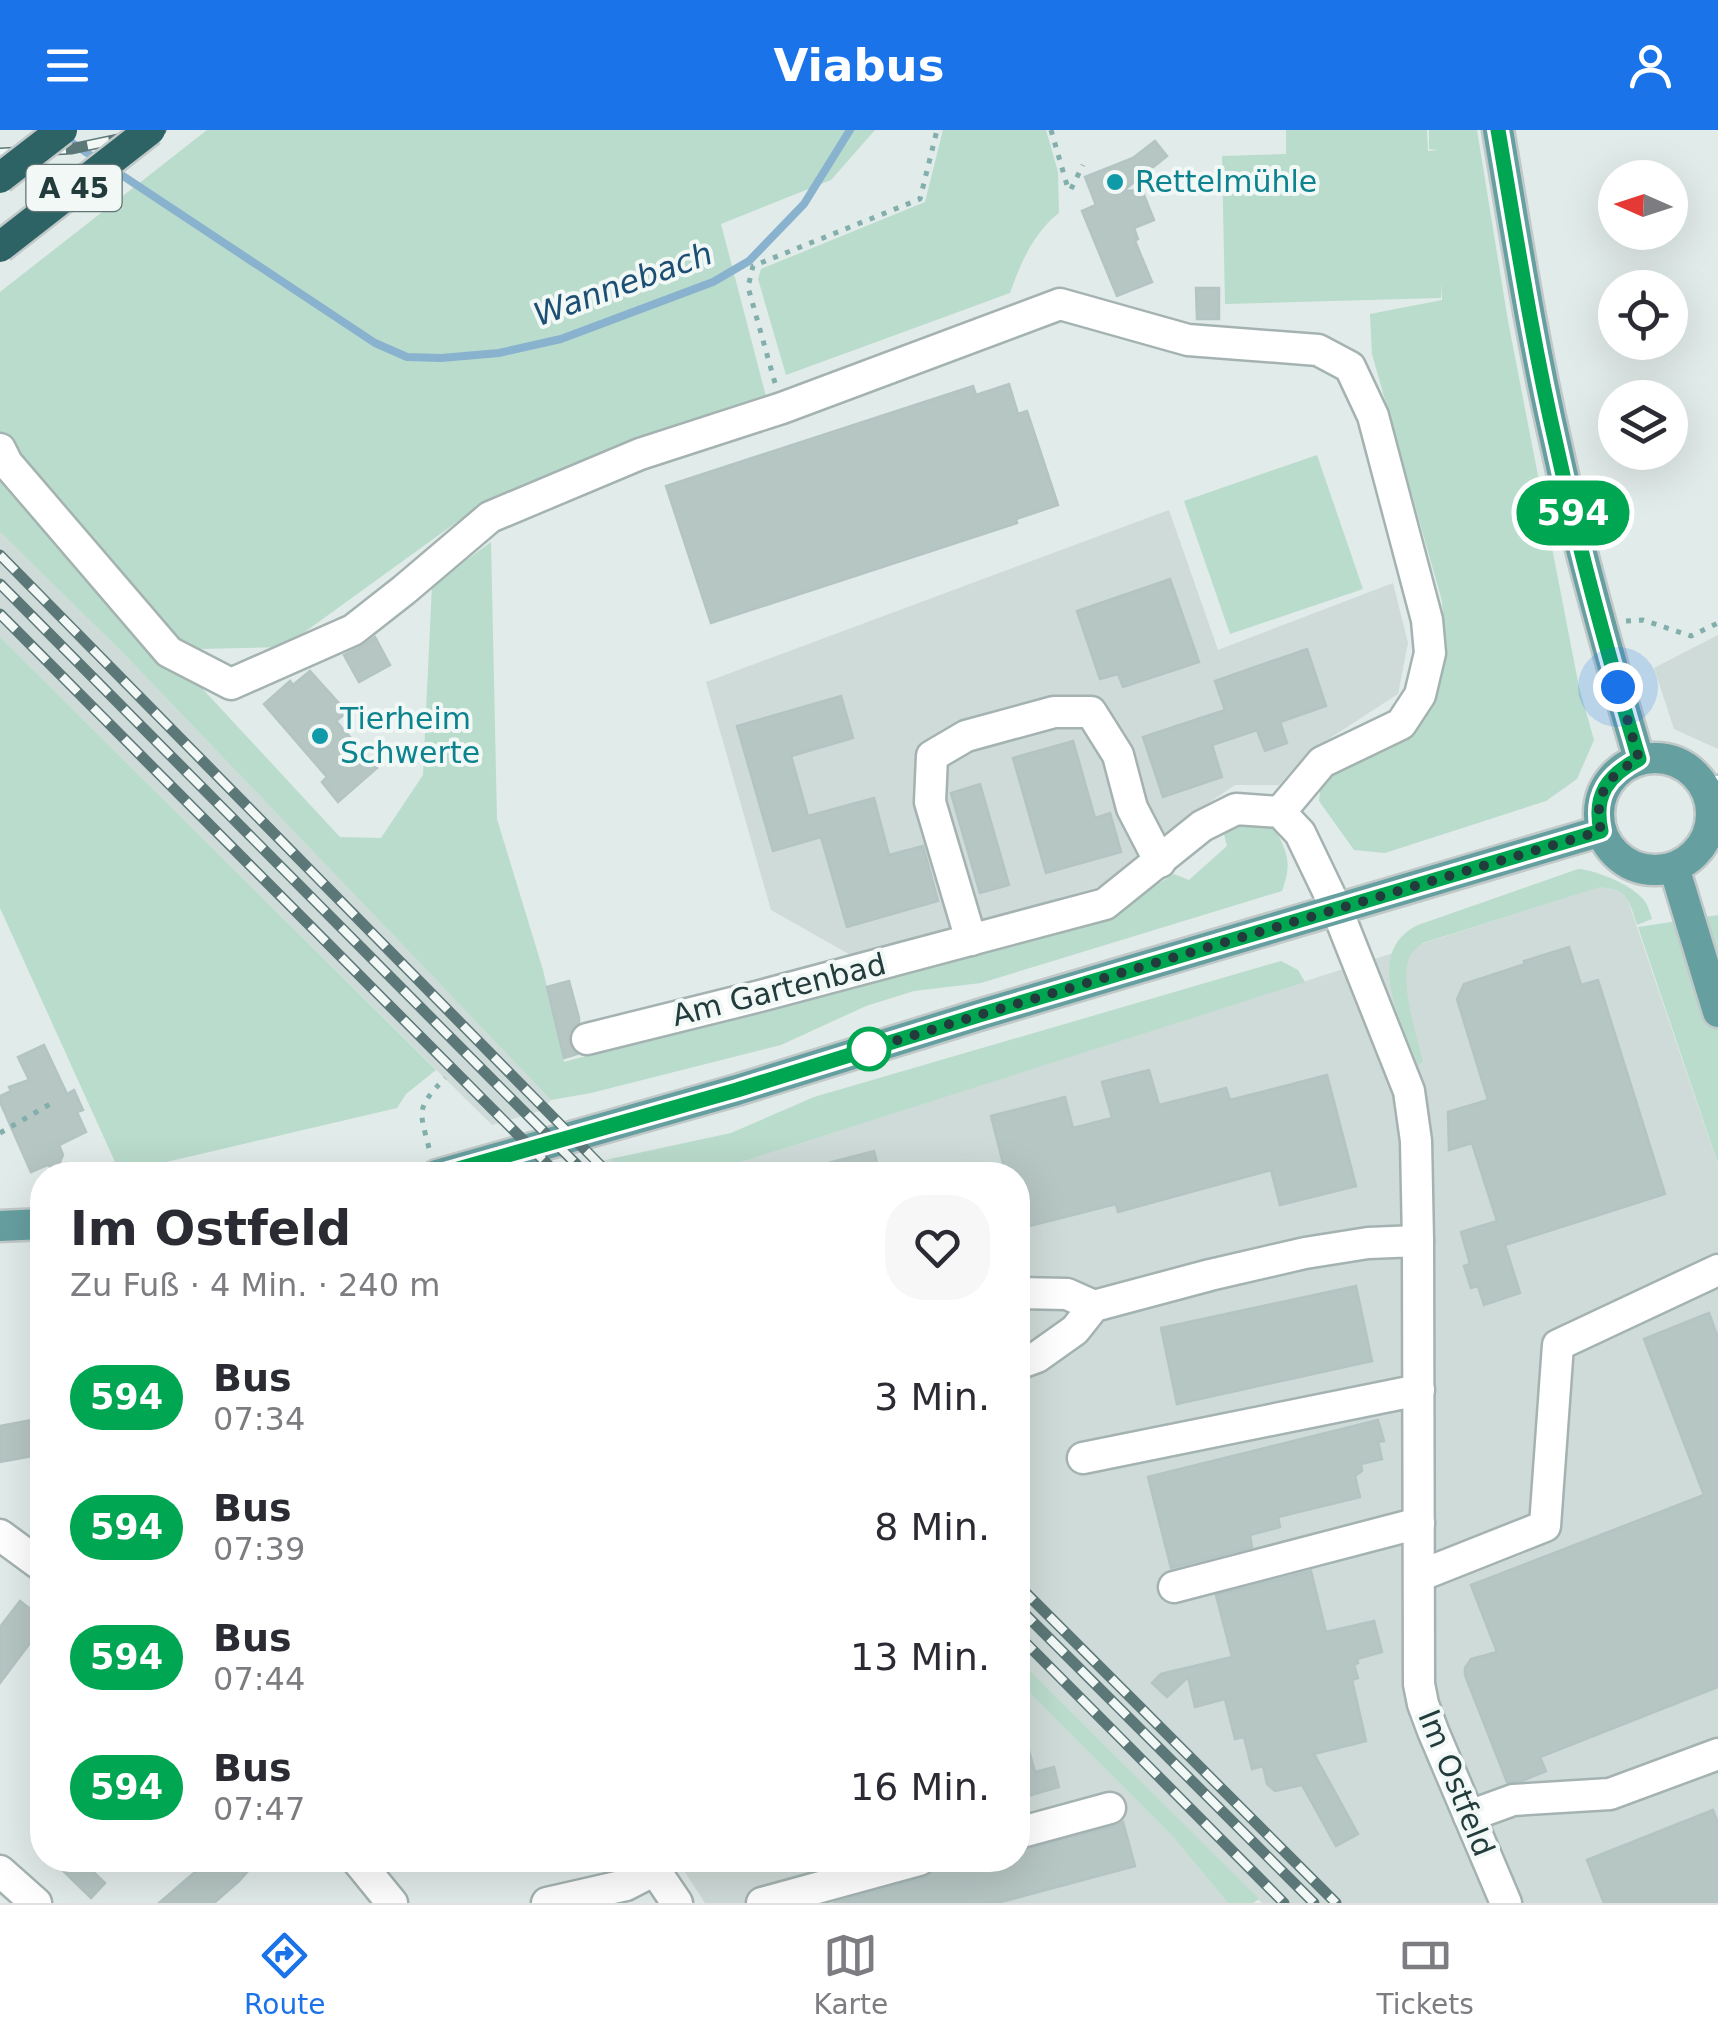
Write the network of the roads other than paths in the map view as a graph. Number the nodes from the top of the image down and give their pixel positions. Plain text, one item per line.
1 (62, 130) edge
2 (150, 130) edge
3 (1498, 130) edge
4 (0, 178) edge
5 (0, 247) edge
6 (0, 449) edge
7 (1639, 759) junction
8 (1713, 793) edge
9 (1280, 812) junction
10 (1601, 831) junction
11 (1160, 862) junction
12 (1674, 868) junction
13 (1337, 910) junction
14 (971, 940) junction
15 (1718, 1012) edge
16 (587, 1039) dead end
17 (455, 1162) edge
18 (30, 1225) edge
19 (0, 1226) edge
20 (1418, 1240) junction
21 (1718, 1270) edge
22 (1030, 1293) edge
23 (1094, 1306) junction
24 (1030, 1360) edge
25 (1419, 1390) junction
26 (1083, 1458) dead end
27 (1419, 1523) junction
28 (0, 1535) edge
29 (30, 1557) edge
30 (1419, 1576) junction
31 (1174, 1587) dead end
32 (1718, 1754) edge
33 (1110, 1808) dead end
34 (1469, 1816) junction
35 (1030, 1830) edge
36 (0, 1871) edge
37 (366, 1872) edge
38 (642, 1872) edge
39 (657, 1872) edge
40 (875, 1872) edge
41 (36, 1903) edge
42 (392, 1903) edge
43 (547, 1903) edge
44 (677, 1903) edge
45 (762, 1903) edge
46 (1506, 1903) edge

1 - 4 highway, A 45, bridge
2 - 5 highway, A 45, bridge
3 - 7 main road
6 - 9 street
7 - 8 main road
7 - 10 main road
8 - 12 main road
9 - 11 street, Am Gartenbad
9 - 13 street
10 - 12 main road
10 - 13 main road
11 - 14 street, Am Gartenbad
11 - 14 street
12 - 15 main road
13 - 17 main road
13 - 20 street, Im Ostfeld
14 - 16 street, Am Gartenbad
18 - 19 main road
20 - 23 street
20 - 25 street, Im Ostfeld
21 - 30 street
22 - 23 street
23 - 24 street
25 - 26 street
25 - 27 street, Im Ostfeld
27 - 30 street, Im Ostfeld
27 - 31 street
28 - 29 street
30 - 34 street, Im Ostfeld
32 - 34 street
33 - 35 street
34 - 46 street, Im Ostfeld
36 - 41 street
37 - 42 street
38 - 43 street
39 - 44 street
40 - 45 street

